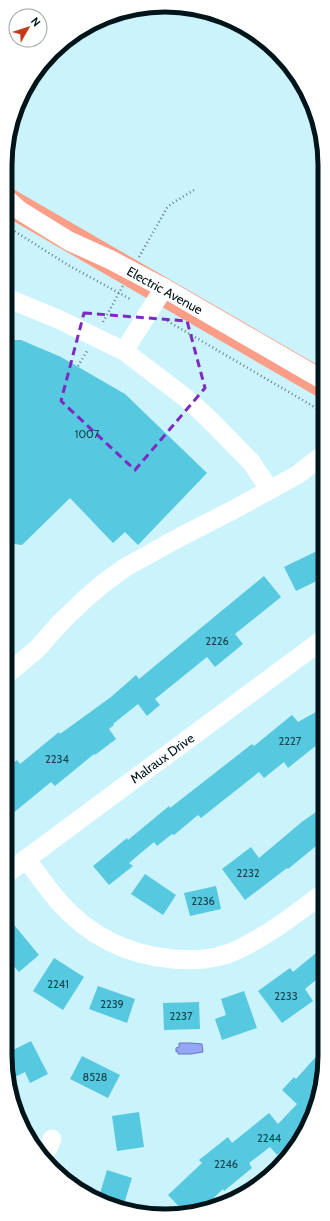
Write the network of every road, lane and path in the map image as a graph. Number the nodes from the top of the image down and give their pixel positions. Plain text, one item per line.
1 (194, 190) dead end
2 (12, 204) edge
3 (167, 208) dead end
4 (12, 230) edge
5 (164, 288) junction
6 (12, 300) edge
7 (132, 300) dead end
8 (162, 318) dead end
9 (124, 351) junction
10 (318, 377) edge
11 (318, 409) edge
12 (318, 459) edge
13 (270, 490) junction
14 (318, 643) dead end
15 (12, 669) edge
16 (26, 859) junction
17 (12, 870) edge
18 (318, 897) edge
19 (52, 1139) dead end
20 (46, 1152) edge

1 - 3 path
2 - 5 street, Electric Avenue
4 - 7 path
5 - 9 street
5 - 10 street, Electric Avenue
6 - 9 street
8 - 11 path
9 - 13 street
12 - 13 street
13 - 15 street
14 - 16 street, Malraux Drive
16 - 17 street, Malraux Drive
16 - 18 street
19 - 20 street

